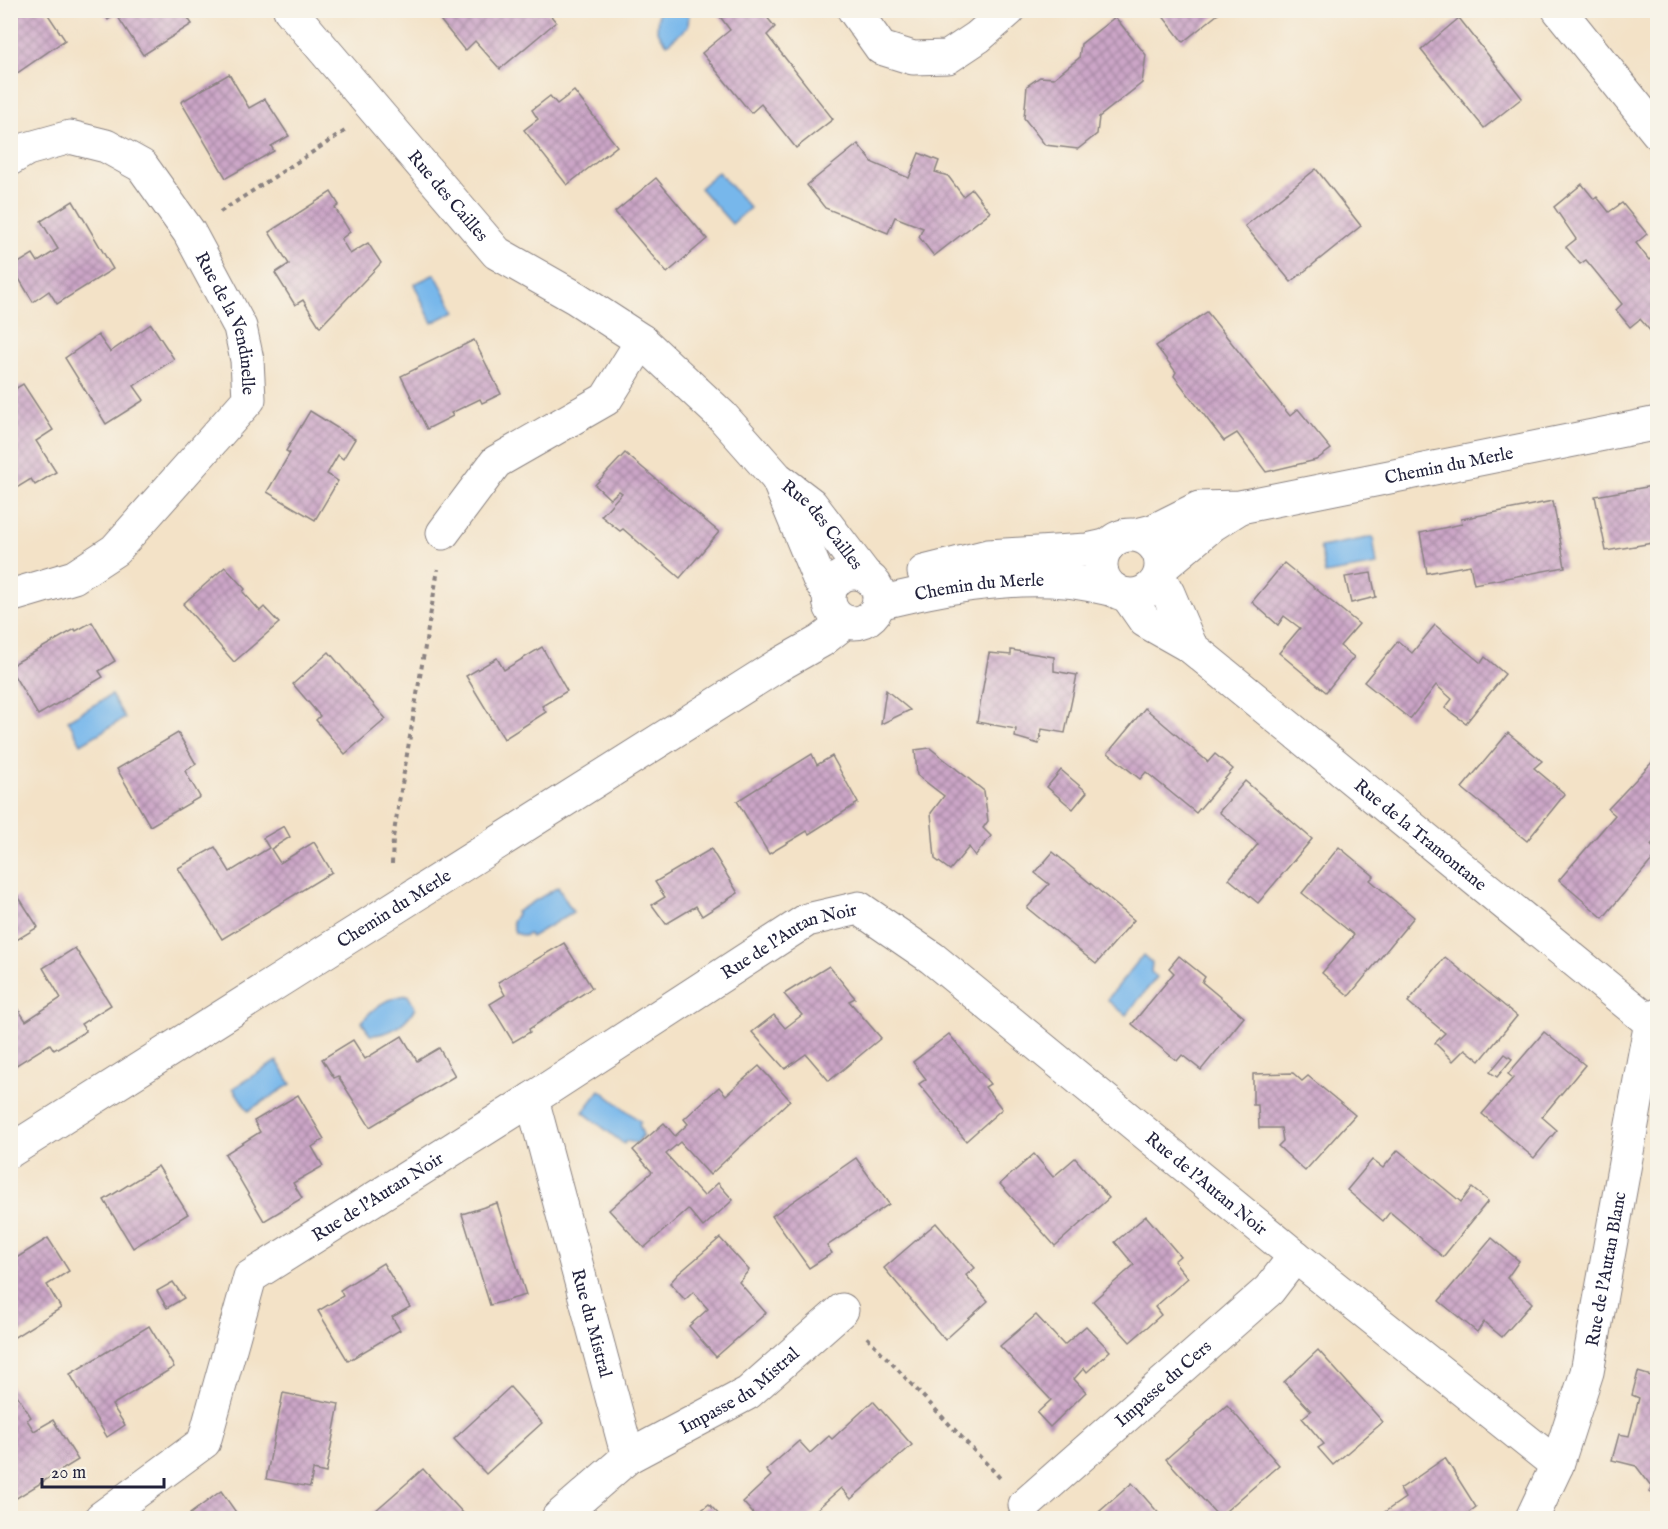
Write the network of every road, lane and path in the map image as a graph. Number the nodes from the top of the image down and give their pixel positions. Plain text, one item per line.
1 (290, 10) edge
2 (854, 10) edge
3 (1009, 10) edge
4 (1559, 10) edge
5 (376, 111) junction
6 (1658, 133) edge
7 (10, 159) edge
8 (189, 232) junction
9 (642, 341) junction
10 (1658, 423) edge
11 (777, 478) junction
12 (1240, 507) junction
13 (444, 533) joint
14 (1123, 540) junction
15 (1160, 572) junction
16 (873, 587) junction
17 (1121, 593) junction
18 (10, 596) edge
19 (835, 607) junction
20 (1191, 647) junction
21 (393, 838) dead end
22 (1654, 1019) edge
23 (532, 1099) junction
24 (10, 1151) edge
25 (1295, 1256) junction
26 (842, 1310) joint
27 (628, 1457) junction
28 (1557, 1465) junction
29 (1025, 1505) joint
30 (101, 1518) edge
31 (558, 1518) edge
32 (1532, 1518) edge

1 - 5 street, Rue des Cailles
2 - 3 street
4 - 6 street
5 - 8 path
5 - 9 street, Rue des Cailles
7 - 8 street, Rue de la Vendinelle
8 - 18 street, Rue de la Vendinelle
9 - 11 street, Rue des Cailles
9 - 13 street
10 - 12 street, Chemin du Merle
11 - 16 street, Rue des Cailles
11 - 19 street, Rue des Cailles
12 - 14 street, Chemin du Merle
12 - 15 street, Chemin du Merle
13 - 21 path
14 - 15 street
14 - 16 street, Chemin du Merle
14 - 17 street
15 - 17 street, Chemin du Merle
15 - 20 street, Rue de la Tramontane
16 - 17 street, Chemin du Merle
16 - 19 street, Chemin du Merle
16 - 19 street, Chemin du Merle
17 - 20 street, Rue de la Tramontane
19 - 24 street, Chemin du Merle
20 - 22 street, Rue de la Tramontane
22 - 28 street, Rue de l'Autan Blanc
23 - 25 street, Rue de l'Autan Noir
23 - 27 street, Rue du Mistral
23 - 30 street, Rue de l'Autan Noir
25 - 28 street, Rue de l'Autan Noir
25 - 29 street, Impasse du Cers
26 - 27 street, Impasse du Mistral
26 - 29 path
27 - 31 street
28 - 32 street, Rue de l'Autan Blanc

